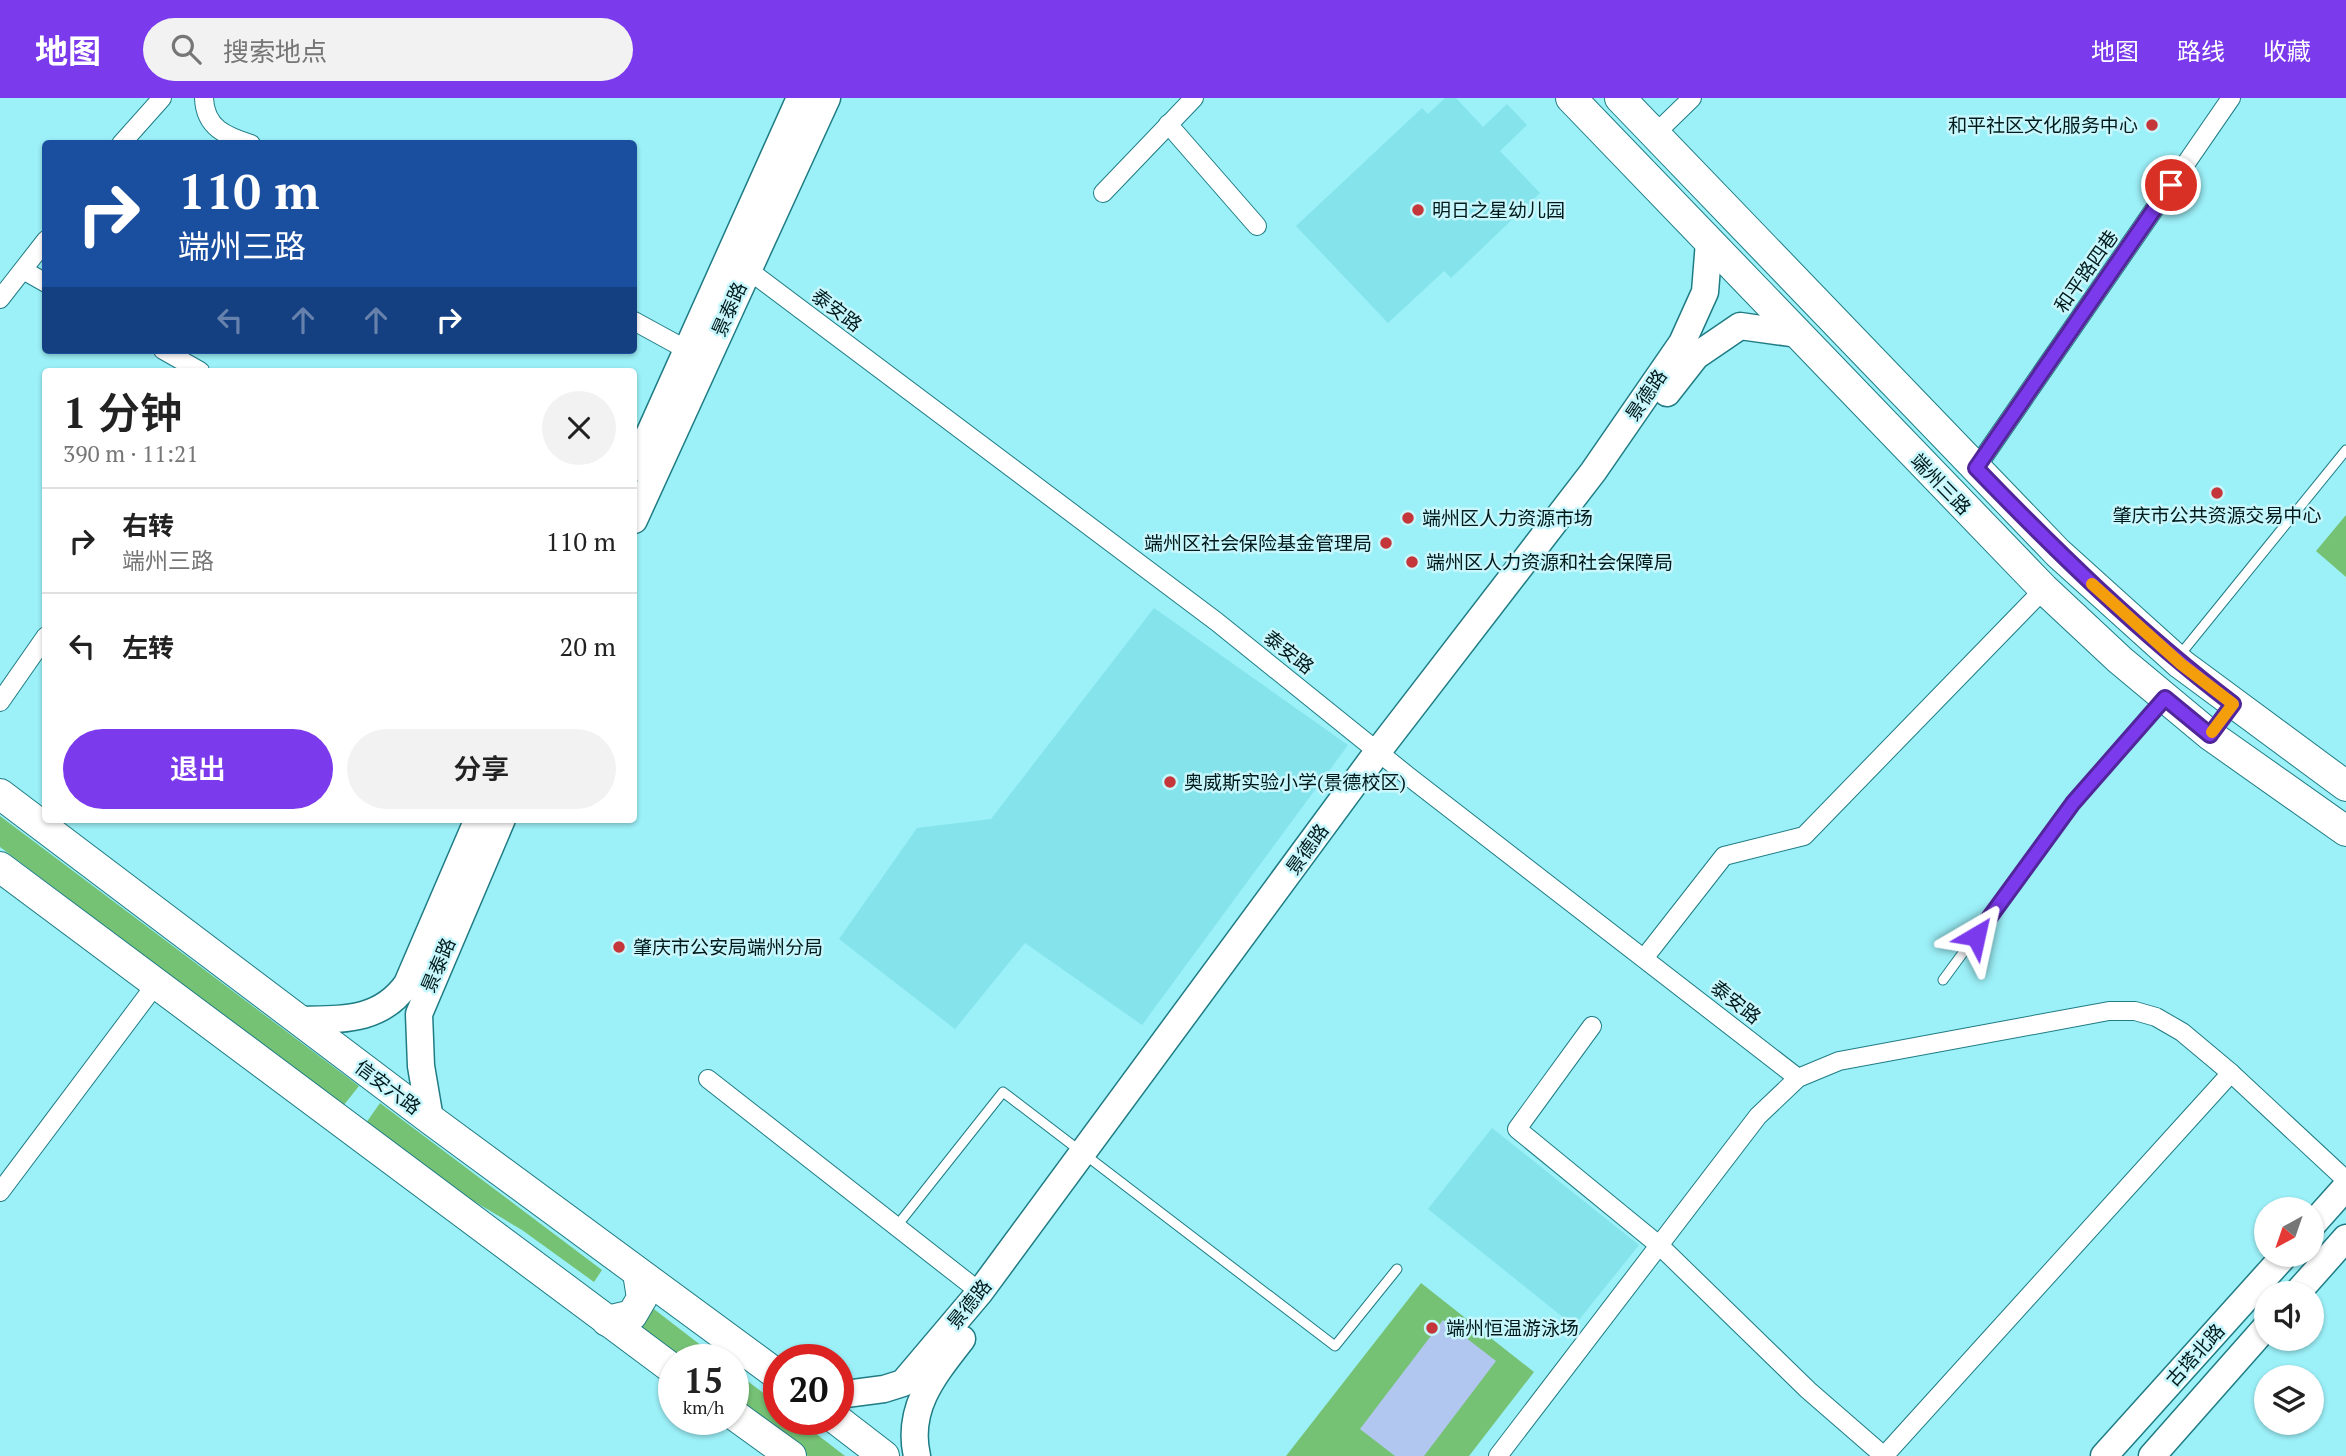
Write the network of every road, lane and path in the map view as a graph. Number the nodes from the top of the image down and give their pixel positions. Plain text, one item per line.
1 (162, 98) edge
2 (204, 98) edge
3 (827, 98) edge
4 (1194, 98) edge
5 (1571, 98) edge
6 (1620, 98) edge
7 (1692, 98) edge
8 (2231, 98) edge
9 (797, 100) edge
10 (1168, 124) junction
11 (1656, 134) junction
12 (125, 140) edge
13 (240, 140) edge
14 (1102, 192) dead end
15 (1257, 226) dead end
16 (1709, 242) junction
17 (42, 245) edge
18 (738, 262) junction
19 (23, 270) junction
20 (42, 281) edge
21 (0, 299) edge
22 (637, 323) edge
23 (1798, 334) junction
24 (687, 350) junction
25 (170, 354) edge
26 (195, 368) edge
27 (2346, 450) edge
28 (637, 461) edge
29 (1976, 468) junction
30 (637, 513) edge
31 (2044, 589) junction
32 (42, 642) edge
33 (2176, 660) junction
34 (2165, 698) junction
35 (0, 702) edge
36 (2233, 704) junction
37 (2210, 735) junction
38 (1384, 754) junction
39 (2346, 786) edge
40 (0, 794) edge
41 (476, 823) edge
42 (500, 823) edge
43 (2346, 831) edge
44 (0, 867) edge
45 (1645, 957) junction
46 (1943, 980) dead end
47 (156, 984) junction
48 (299, 1020) junction
49 (1592, 1026) dead end
50 (2231, 1073) junction
51 (1798, 1078) junction
52 (708, 1079) dead end
53 (430, 1119) junction
54 (1087, 1159) junction
55 (2346, 1180) edge
56 (2346, 1187) edge
57 (0, 1192) edge
58 (2324, 1212) edge
59 (896, 1227) junction
60 (2346, 1238) edge
61 (1660, 1246) junction
62 (2274, 1267) edge
63 (1397, 1269) dead end
64 (638, 1273) junction
65 (2308, 1281) edge
66 (980, 1292) junction
67 (607, 1321) junction
68 (2254, 1341) edge
69 (658, 1358) edge
70 (763, 1364) edge
71 (854, 1393) edge
72 (749, 1426) edge
73 (854, 1433) edge
74 (791, 1456) edge
75 (884, 1456) edge
76 (917, 1456) edge
77 (1498, 1456) edge
78 (1884, 1456) edge
79 (2104, 1456) edge
80 (2152, 1456) edge

1 - 12 street
2 - 13 street
3 - 18 street, 景泰路
4 - 10 street
5 - 16 main road, 端州三路
6 - 11 main road, 端州三路
7 - 11 street
8 - 29 street, 和平路四巷
9 - 18 street
10 - 14 street
10 - 15 street
11 - 29 main road, 端州三路
16 - 23 main road, 端州三路
16 - 38 street, 景德路
17 - 19 street
18 - 24 street
18 - 30 street, 景泰路
18 - 38 street, 泰安路
19 - 20 street
19 - 21 street
22 - 24 street
23 - 31 main road, 端州三路
23 - 38 street, 景德路
24 - 28 street
25 - 26 street
27 - 33 lane
29 - 33 main road, 端州三路
31 - 34 main road, 端州三路
31 - 45 street
32 - 35 street
33 - 36 main road, 端州三路
34 - 37 main road, 端州三路
34 - 46 lane
36 - 37 lane
36 - 39 main road, 端州三路
37 - 43 main road, 端州三路
38 - 45 street, 泰安路
38 - 54 street, 景德路
40 - 48 main road, 信安六路
41 - 48 street
42 - 53 street, 景泰路
44 - 47 main road
45 - 51 street, 泰安路
47 - 57 street
47 - 67 main road
48 - 53 main road, 信安六路
49 - 61 street
50 - 51 street
50 - 55 street
50 - 78 street
51 - 61 street
52 - 59 street
53 - 64 main road, 信安六路
54 - 59 lane
54 - 63 lane
54 - 66 street, 景德路
54 - 76 street, 景德路
56 - 58 street
59 - 66 street
60 - 65 street
61 - 77 street
61 - 78 street
62 - 79 street, 古塔北路
64 - 67 main road
64 - 70 main road, 信安六路
66 - 71 street, 景德路
67 - 69 main road
68 - 80 street, 古塔北路
72 - 74 main road
73 - 75 main road

